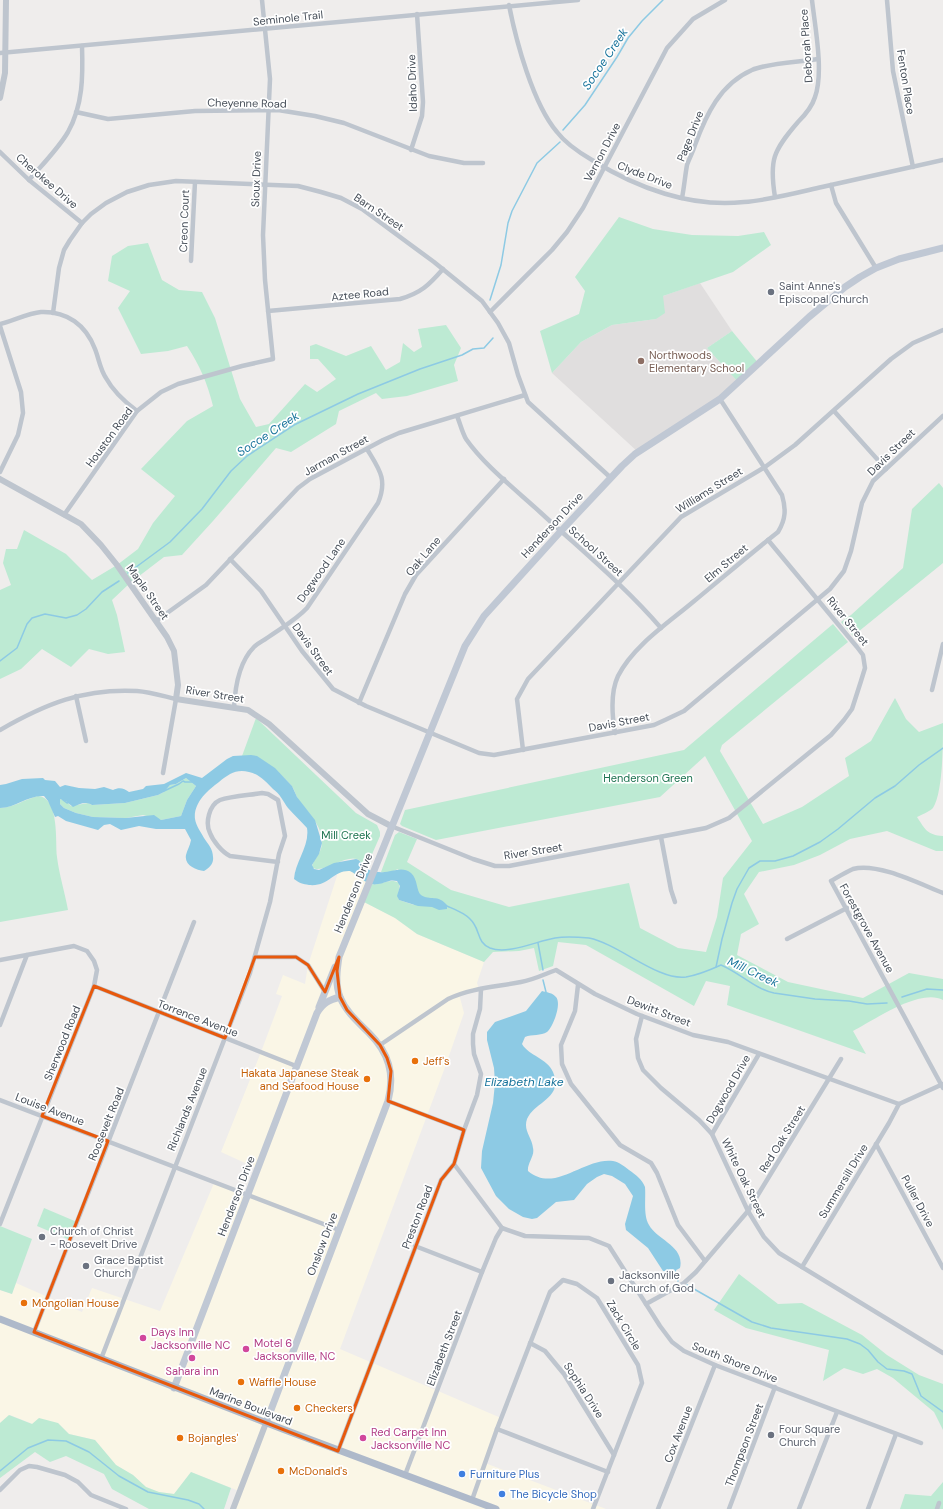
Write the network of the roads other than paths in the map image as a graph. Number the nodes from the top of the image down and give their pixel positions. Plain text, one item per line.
1 (6, 0) edge
2 (262, 0) edge
3 (578, 0) edge
4 (725, 0) edge
5 (812, 0) edge
6 (887, 0) edge
7 (509, 6) junction
8 (417, 14) junction
9 (265, 30) junction
10 (82, 46) junction
11 (3, 53) edge
12 (818, 59) junction
13 (0, 98) edge
14 (268, 111) junction
15 (76, 112) junction
16 (411, 150) junction
17 (0, 152) edge
18 (943, 160) edge
19 (483, 163) dead end
20 (913, 167) junction
21 (604, 168) junction
22 (29, 180) junction
23 (195, 182) junction
24 (264, 184) junction
25 (831, 185) junction
26 (775, 197) junction
27 (682, 198) junction
28 (82, 223) junction
29 (943, 248) edge
30 (192, 262) dead end
31 (876, 268) junction
32 (443, 269) junction
33 (268, 311) junction
34 (490, 312) junction
35 (53, 313) junction
36 (0, 325) edge
37 (943, 330) edge
38 (273, 359) joint
39 (525, 395) junction
40 (720, 399) junction
41 (834, 410) junction
42 (137, 412) junction
43 (457, 416) junction
44 (943, 416) edge
45 (367, 449) junction
46 (765, 467) junction
47 (886, 469) junction
48 (0, 472) edge
49 (611, 478) junction
50 (0, 479) edge
51 (504, 479) junction
52 (64, 515) junction
53 (561, 531) junction
54 (768, 540) junction
55 (230, 559) junction
56 (618, 583) junction
57 (818, 600) junction
58 (156, 621) junction
59 (285, 626) junction
60 (661, 628) junction
61 (943, 644) edge
62 (932, 690) dead end
63 (76, 696) junction
64 (176, 699) junction
65 (359, 702) junction
66 (234, 708) junction
67 (0, 730) edge
68 (430, 733) junction
69 (615, 733) junction
70 (86, 741) dead end
71 (523, 750) junction
72 (163, 773) dead end
73 (391, 826) junction
74 (661, 837) junction
75 (278, 862) junction
76 (943, 893) edge
77 (675, 902) dead end
78 (847, 908) junction
79 (194, 922) dead end
80 (787, 939) dead end
81 (26, 955) junction
82 (255, 957) junction
83 (339, 957) junction
84 (0, 960) edge
85 (578, 985) junction
86 (94, 986) junction
87 (481, 989) junction
88 (325, 992) junction
89 (340, 997) junction
90 (159, 1012) junction
91 (317, 1013) junction
92 (642, 1016) junction
93 (0, 1025) edge
94 (225, 1038) junction
95 (380, 1045) junction
96 (759, 1054) junction
97 (841, 1059) dead end
98 (296, 1066) junction
99 (828, 1079) junction
100 (942, 1086) edge
101 (0, 1100) edge
102 (388, 1101) junction
103 (899, 1104) junction
104 (42, 1116) junction
105 (464, 1130) junction
106 (712, 1134) junction
107 (108, 1141) junction
108 (876, 1144) junction
109 (454, 1164) junction
110 (174, 1166) junction
111 (248, 1196) junction
112 (748, 1211) junction
113 (0, 1224) edge
114 (502, 1228) junction
115 (339, 1230) junction
116 (415, 1246) junction
117 (705, 1261) junction
118 (802, 1267) junction
119 (943, 1268) edge
120 (482, 1272) junction
121 (646, 1304) junction
122 (0, 1319) edge
123 (34, 1332) junction
124 (530, 1343) junction
125 (943, 1353) edge
126 (101, 1359) junction
127 (715, 1365) junction
128 (174, 1388) junction
129 (775, 1388) junction
130 (837, 1412) junction
131 (266, 1423) junction
132 (497, 1429) junction
133 (896, 1434) junction
134 (921, 1443) dead end
135 (338, 1451) junction
136 (614, 1455) junction
137 (608, 1472) junction
138 (405, 1475) junction
139 (0, 1490) edge
140 (472, 1500) junction
141 (939, 1503) dead end
142 (126, 1509) edge
143 (233, 1509) edge
144 (496, 1509) edge
145 (593, 1509) edge
146 (658, 1509) edge
147 (729, 1509) edge
148 (799, 1509) edge
149 (868, 1509) edge
150 (937, 1509) edge

1 - 11 street
2 - 9 street, Sioux Drive
3 - 7 street, Seminole Trail
4 - 21 street, Vernon Drive
5 - 12 street, Deborah Place
6 - 20 street, Fenton Place
7 - 8 street, Seminole Trail
7 - 21 street, Clyde Drive
8 - 9 street, Seminole Trail
8 - 16 street, Idaho Drive
9 - 10 street, Seminole Trail
9 - 14 street, Sioux Drive
10 - 11 street, Seminole Trail
10 - 15 street
11 - 13 street
12 - 26 street, Deborah Place
12 - 27 street, Page Drive
14 - 15 street, Cheyenne Road
14 - 16 street, Cheyenne Road
14 - 24 street, Sioux Drive
15 - 22 street
16 - 19 street, Cheyenne Road
17 - 22 street, Cherokee Drive
18 - 20 street, Clyde Drive
20 - 25 street, Clyde Drive
21 - 27 street, Clyde Drive
21 - 34 street, Vernon Drive
22 - 28 street, Cherokee Drive
23 - 24 street, Barn Street
23 - 28 street, Barn Street
23 - 30 street, Creon Court
24 - 32 street, Barn Street
24 - 33 street, Sioux Drive
25 - 26 street, Clyde Drive
25 - 31 street
26 - 27 street, Clyde Drive
28 - 35 street, Barn Street
29 - 31 main road, Henderson Drive
31 - 40 main road, Henderson Drive
32 - 33 street, Aztee Road
32 - 34 street, Barn Street
33 - 38 street, Sioux Drive
34 - 39 street, Barn Street
35 - 36 street
35 - 42 street
36 - 48 street
37 - 41 street, Williams Street
38 - 42 street, Houston Road
39 - 43 street, Jarman Street
39 - 49 street, Barn Street
40 - 46 street, Elm Street
40 - 49 main road, Henderson Drive
41 - 46 street, Williams Street
41 - 47 street
42 - 52 street, Houston Road
43 - 45 street, Jarman Street
43 - 51 street, School Street
44 - 47 street, Davis Street
45 - 55 street, Jarman Street
45 - 59 street, Dogwood Lane
46 - 54 street, Elm Street
46 - 56 street, Williams Street
47 - 57 street, Davis Street
49 - 53 main road, Henderson Drive
50 - 52 street, Maple Street
51 - 53 street, School Street
51 - 65 street, Oak Lane
52 - 58 street, Maple Street
53 - 56 street, School Street
53 - 68 main road, Henderson Drive
54 - 57 street, River Street
54 - 60 street, Elm Street
55 - 58 street, Jarman Street
55 - 59 street, Davis Street
56 - 60 street, School Street
56 - 71 street, Williams Street
57 - 69 street, Davis Street
57 - 74 street, River Street
58 - 64 street, Maple Street
59 - 65 street, Davis Street
59 - 66 street, Dogwood Lane
60 - 69 street, Elm Street
61 - 62 street
63 - 64 street, River Street
63 - 67 street, River Street
63 - 70 street
64 - 66 street, River Street
64 - 72 street, Maple Street
65 - 68 street, Davis Street
66 - 73 street, River Street
68 - 71 street, Davis Street
68 - 73 main road, Henderson Drive
69 - 71 street, Davis Street
73 - 74 street, River Street
73 - 83 main road, Henderson Drive
74 - 77 street
75 - 75 street, Richlands Avenue
75 - 82 street, Richlands Avenue
76 - 78 street, Forestgrove Avenue
78 - 80 street
78 - 100 street, Forestgrove Avenue
79 - 90 street, Roosevelt Road
81 - 84 street, Sherwood Road
81 - 86 street, Sherwood Road
81 - 93 street
82 - 88 street
82 - 94 street, Richlands Avenue
83 - 88 main road, Henderson Drive
83 - 89 main road, Henderson Drive
85 - 87 street, Dewitt Street
85 - 92 street, Dewitt Street
85 - 117 street
86 - 90 street, Torrence Avenue
86 - 104 street, Sherwood Road
87 - 95 street, Dewitt Street
87 - 105 street, Preston Road
88 - 91 main road, Henderson Drive
89 - 91 main road, Henderson Drive
89 - 95 main road, Onslow Drive
90 - 94 street, Torrence Avenue
90 - 107 street, Roosevelt Road
91 - 98 main road, Henderson Drive
92 - 96 street, Dewitt Street
92 - 106 street, White Oak Street
94 - 98 street, Torrence Avenue
94 - 110 street, Richlands Avenue
95 - 102 main road, Onslow Drive
96 - 99 street, Dewitt Street
96 - 106 street, Dogwood Drive
97 - 99 street, Red Oak Street
98 - 111 main road, Henderson Drive
99 - 103 street, Dewitt Street
99 - 112 street, Red Oak Street
100 - 103 street
101 - 104 street, Louise Avenue
102 - 105 street
102 - 115 main road, Onslow Drive
103 - 108 street, Summersill Drive
104 - 107 street, Louise Avenue
104 - 113 street, Sherwood Road
105 - 109 street, Preston Road
106 - 112 street, White Oak Street
107 - 110 street, Louise Avenue
107 - 123 street, Roosevelt Road
108 - 118 street, Summersill Drive
108 - 119 street, Puller Drive
109 - 114 street
109 - 116 street, Preston Road
110 - 111 street, Louise Avenue
110 - 126 street, Richlands Avenue
111 - 115 street, Louise Avenue
111 - 128 main road, Henderson Drive
112 - 117 street, Red Oak Street
112 - 118 street, White Oak Street
114 - 120 street, Elizabeth Street
114 - 121 street, South Shore Drive
115 - 131 main road, Onslow Drive
116 - 120 street
116 - 135 street, Preston Road
117 - 121 street, Red Oak Street
118 - 125 street, White Oak Street
120 - 138 street, Elizabeth Street
121 - 127 street, South Shore Drive
122 - 123 main road, Marine Boulevard
123 - 126 main road, Marine Boulevard
124 - 132 street, Zack Circle
124 - 136 street, Sophia Drive
124 - 136 street, Zack Circle
126 - 128 main road, Marine Boulevard
127 - 129 street, South Shore Drive
127 - 146 street, Cox Avenue
128 - 131 main road, Marine Boulevard
129 - 130 street, South Shore Drive
129 - 147 street, Thompson Street
130 - 133 street, South Shore Drive
130 - 148 street
131 - 135 main road, Marine Boulevard
131 - 143 street, Onslow Drive
132 - 137 street
132 - 140 street, Zack Circle
133 - 134 street, South Shore Drive
133 - 149 street
135 - 138 main road, Marine Boulevard
136 - 137 street, Zack Circle
137 - 145 street, Zack Circle
138 - 140 main road, Marine Boulevard
139 - 142 street
140 - 144 main road, Marine Boulevard
141 - 150 street

